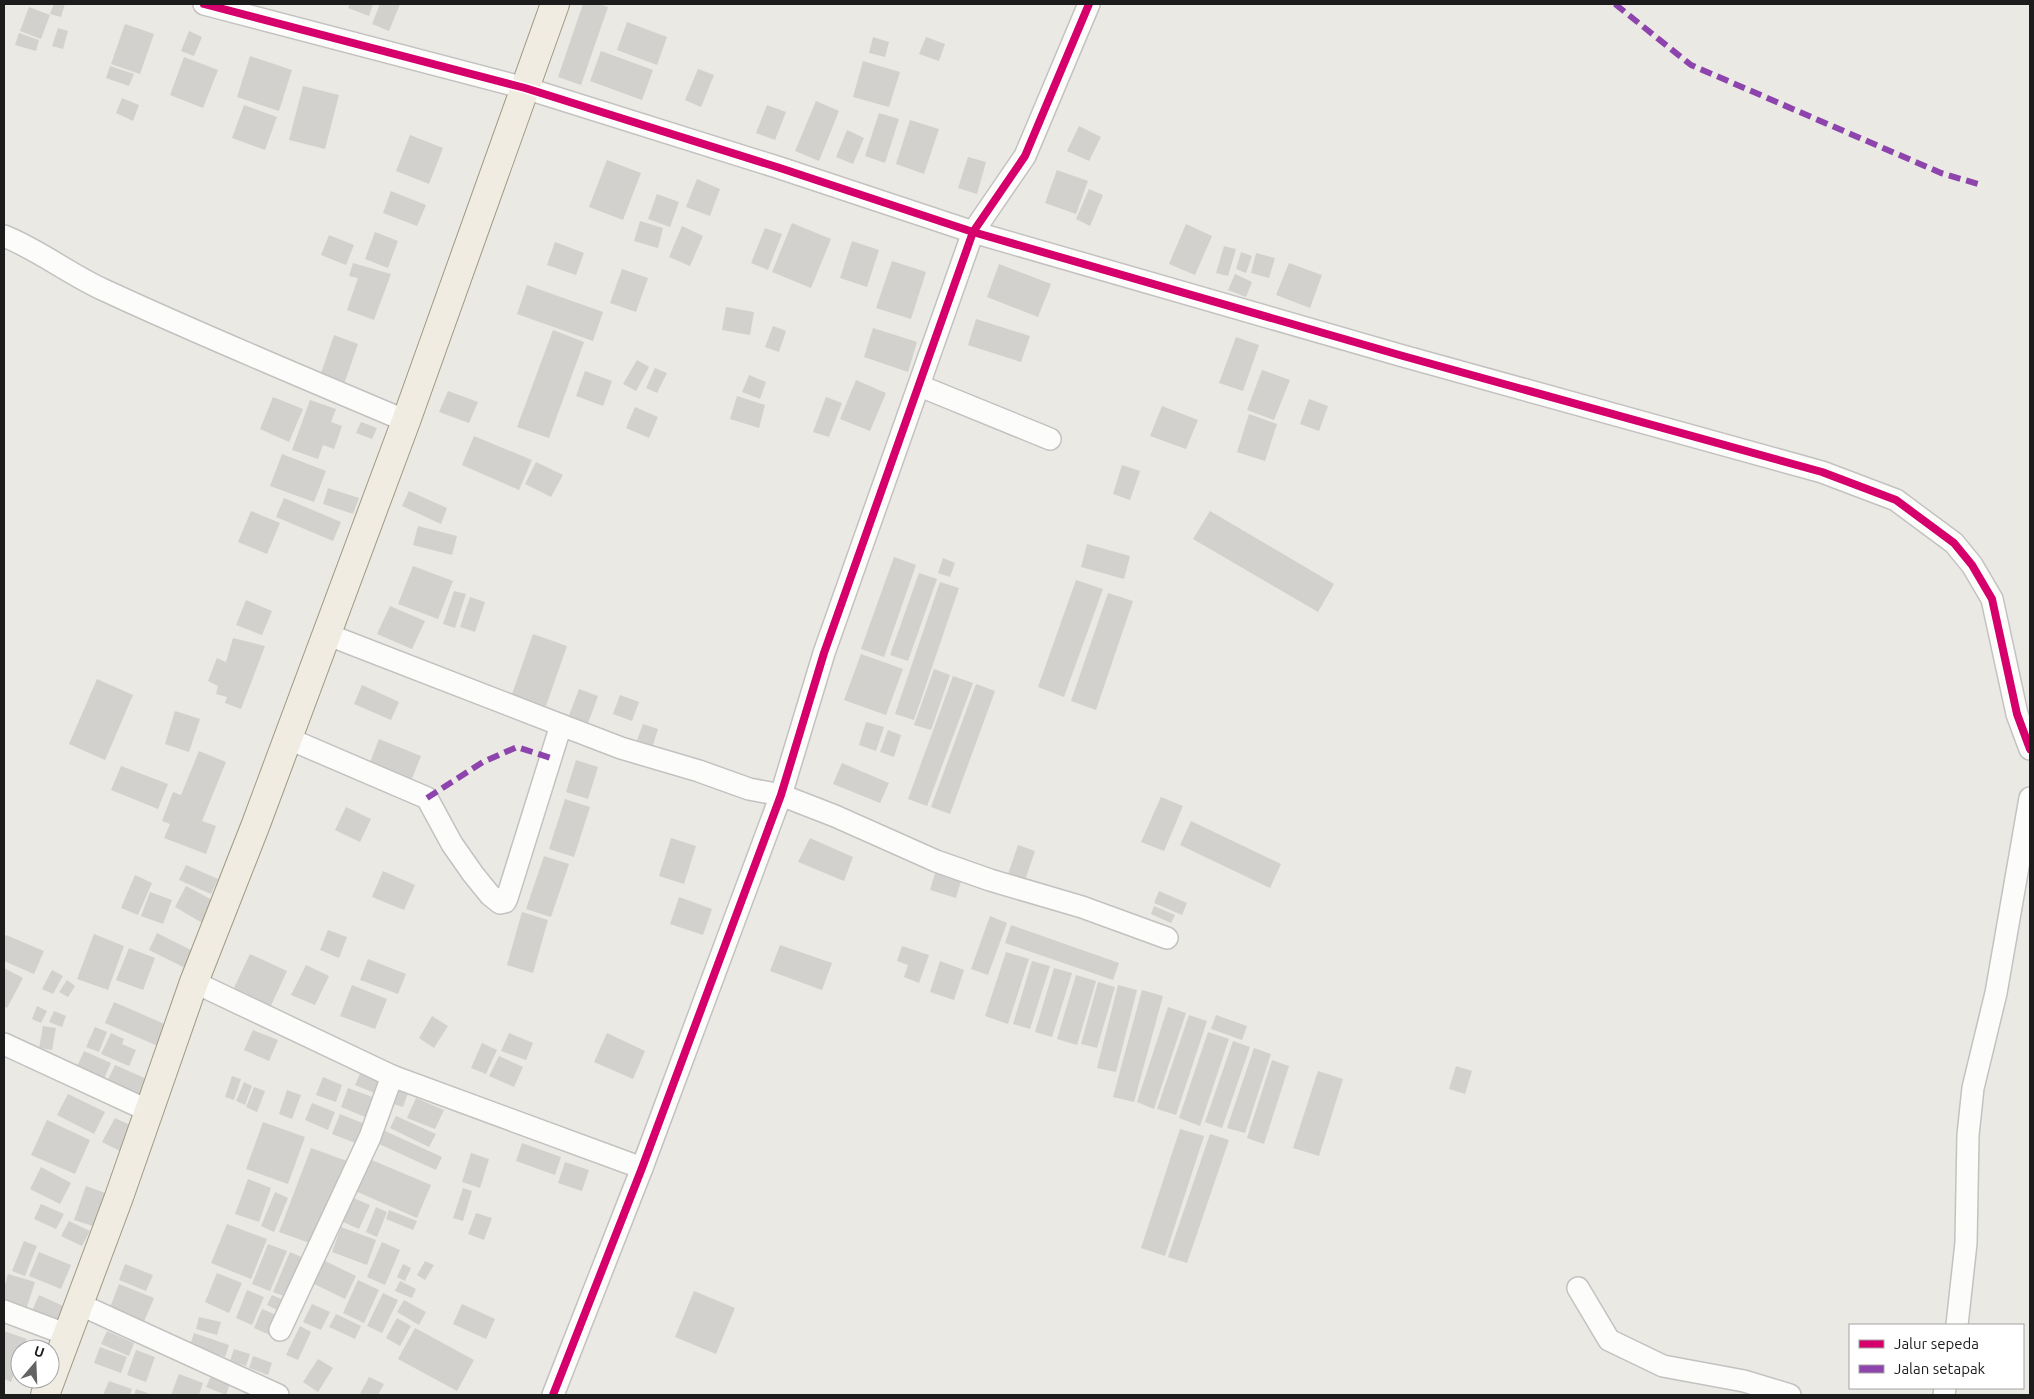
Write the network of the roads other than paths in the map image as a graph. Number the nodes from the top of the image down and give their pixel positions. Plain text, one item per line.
1 (204, 4) edge
2 (555, 4) edge
3 (1089, 4) edge
4 (525, 88) junction
5 (973, 232) junction
6 (4, 236) edge
7 (920, 386) junction
8 (406, 421) junction
9 (1050, 439) dead end
10 (326, 634) junction
11 (561, 725) junction
12 (287, 738) junction
13 (2030, 749) edge
14 (781, 795) junction
15 (2030, 798) edge
16 (1167, 938) dead end
17 (194, 982) junction
18 (4, 1044) edge
19 (392, 1076) junction
20 (149, 1111) junction
21 (642, 1168) junction
22 (1578, 1288) dead end
23 (79, 1304) junction
24 (4, 1310) edge
25 (1957, 1324) edge
26 (280, 1330) dead end
27 (68, 1335) junction
28 (45, 1395) edge
29 (278, 1395) edge
30 (552, 1395) edge
31 (1790, 1395) edge

1 - 4 street
2 - 4 main road
3 - 5 street
4 - 5 street
4 - 8 main road
5 - 7 street
5 - 13 street
6 - 8 street
7 - 9 street
7 - 14 street
8 - 10 main road
10 - 11 street
10 - 12 main road
11 - 12 street
11 - 14 street
12 - 17 main road
14 - 16 street
14 - 21 street
15 - 25 street
17 - 19 street
17 - 20 main road
18 - 20 street
19 - 21 street
19 - 26 street
20 - 23 main road
21 - 30 street
22 - 31 street
23 - 27 main road
23 - 29 street
24 - 27 street
27 - 28 main road

